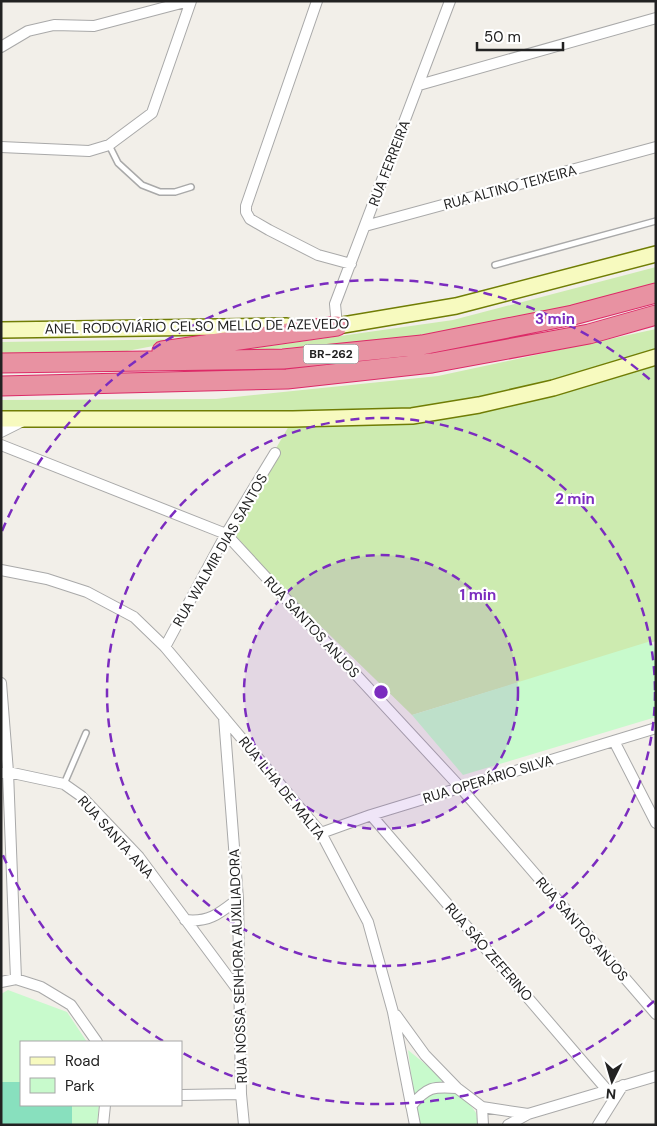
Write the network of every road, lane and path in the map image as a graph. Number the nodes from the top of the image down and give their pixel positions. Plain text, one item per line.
1 (190, 1) edge
2 (317, 1) edge
3 (450, 1) edge
4 (656, 18) edge
5 (1, 46) edge
6 (419, 85) junction
7 (109, 145) junction
8 (1, 147) edge
9 (656, 147) edge
10 (191, 187) dead end
11 (656, 221) edge
12 (365, 226) junction
13 (656, 254) edge
14 (351, 264) junction
15 (495, 265) dead end
16 (656, 293) edge
17 (656, 316) edge
18 (337, 326) junction
19 (1, 330) edge
20 (656, 357) edge
21 (88, 361) junction
22 (1, 363) edge
23 (1, 386) edge
24 (1, 419) edge
25 (26, 419) junction
26 (1, 432) edge
27 (1, 445) edge
28 (275, 453) dead end
29 (226, 534) junction
30 (1, 570) edge
31 (165, 647) junction
32 (1, 684) edge
33 (224, 717) junction
34 (656, 728) edge
35 (86, 733) dead end
36 (614, 741) junction
37 (5, 773) edge
38 (64, 784) junction
39 (460, 787) junction
40 (371, 815) junction
41 (656, 823) edge
42 (320, 833) junction
43 (238, 899) junction
44 (185, 920) junction
45 (16, 979) junction
46 (1, 982) edge
47 (240, 993) junction
48 (393, 1012) junction
49 (656, 1014) edge
50 (95, 1041) edge
51 (656, 1076) edge
52 (623, 1086) junction
53 (457, 1088) junction
54 (607, 1090) junction
55 (242, 1094) junction
56 (182, 1095) edge
57 (105, 1106) edge
58 (411, 1106) junction
59 (482, 1107) junction
60 (528, 1114) junction
61 (103, 1125) edge
62 (244, 1125) edge
63 (415, 1125) edge
64 (483, 1125) edge
65 (508, 1125) edge
66 (598, 1125) edge

1 - 5 street
1 - 7 street
2 - 14 street
3 - 6 street, RUA FERREIRA
4 - 6 street
6 - 12 street, RUA FERREIRA
7 - 8 street
7 - 10 lane
9 - 12 street, RUA ALTINO TEIXEIRA
11 - 15 lane
12 - 14 street, RUA FERREIRA
13 - 18 main road, ANEL RODOVIÁRIO CELSO MELLO DE AZEVEDO
14 - 18 street, RUA FERREIRA
16 - 21 highway, ANEL RODOVIÁRIO CELSO MELLO DE AZEVEDO / BR-262
17 - 23 highway, BR-262
18 - 19 main road, ANEL RODOVIÁRIO CELSO MELLO DE AZEVEDO
18 - 21 highway
20 - 25 main road
21 - 22 highway, ANEL RODOVIÁRIO CELSO MELLO DE AZEVEDO / BR-262
24 - 25 main road
25 - 26 street
27 - 29 street, RUA SANTOS ANJOS
28 - 29 street, RUA WALMIR DIAS SANTOS
29 - 31 street, RUA WALMIR DIAS SANTOS
29 - 39 street, RUA SANTOS ANJOS
30 - 31 street, RUA ILHA DE MALTA
31 - 33 street, RUA ILHA DE MALTA
32 - 37 street
33 - 42 street, RUA ILHA DE MALTA
33 - 43 street, RUA NOSSA SENHORA AUXILIADORA
34 - 36 street, RUA OPERÁRIO SILVA
35 - 38 lane
36 - 39 street, RUA OPERÁRIO SILVA
36 - 41 street
37 - 38 street, RUA SANTA ANA
37 - 45 street
38 - 44 street, RUA SANTA ANA
39 - 40 street, RUA OPERÁRIO SILVA
39 - 49 street, RUA SANTOS ANJOS
40 - 42 street, RUA OPERÁRIO SILVA
40 - 54 street, RUA SÃO ZEFERINO
42 - 48 street, RUA ILHA DE MALTA
43 - 44 street
43 - 47 street, RUA NOSSA SENHORA AUXILIADORA
44 - 47 street, RUA SANTA ANA
45 - 46 street
45 - 50 street
47 - 55 street, RUA NOSSA SENHORA AUXILIADORA
48 - 53 street
48 - 58 street, RUA ILHA DE MALTA
51 - 52 street
52 - 54 street
52 - 66 street
53 - 58 street
53 - 59 street
54 - 60 street
55 - 56 street
55 - 62 street, RUA NOSSA SENHORA AUXILIADORA
57 - 61 street
58 - 63 street, RUA ILHA DE MALTA
59 - 60 street
59 - 64 street
60 - 65 street

